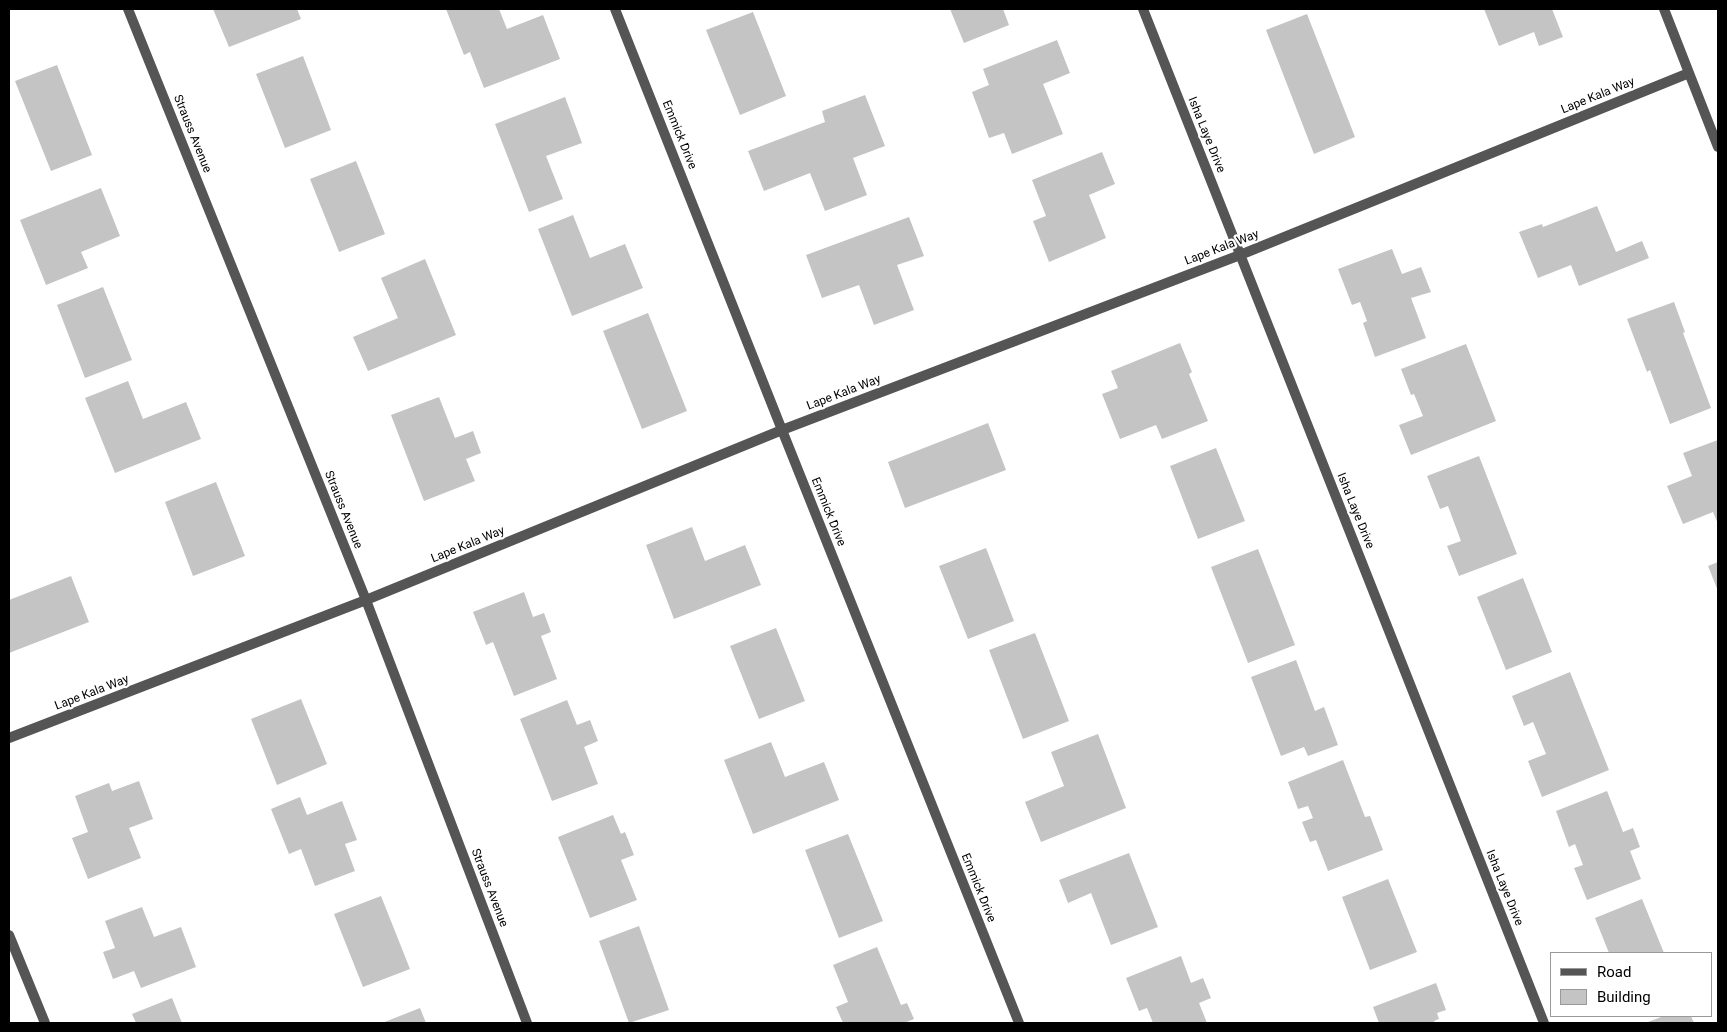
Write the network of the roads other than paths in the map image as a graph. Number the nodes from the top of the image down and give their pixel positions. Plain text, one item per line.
1 (128, 9) edge
2 (615, 9) edge
3 (1143, 9) edge
4 (1664, 9) edge
5 (1689, 73) junction
6 (1718, 147) edge
7 (1240, 255) junction
8 (782, 430) junction
9 (366, 600) junction
10 (9, 738) edge
11 (9, 935) edge
12 (45, 1023) edge
13 (527, 1023) edge
14 (1019, 1023) edge
15 (1544, 1023) edge

1 - 9 street, Strauss Avenue
2 - 8 street, Emmick Drive
3 - 7 street, Isha Laye Drive
4 - 5 street
5 - 6 street
5 - 7 street, Lape Kala Way
7 - 8 street, Lape Kala Way
7 - 15 street, Isha Laye Drive
8 - 9 street, Lape Kala Way
8 - 14 street, Emmick Drive
9 - 10 street, Lape Kala Way
9 - 13 street, Strauss Avenue
11 - 12 street

